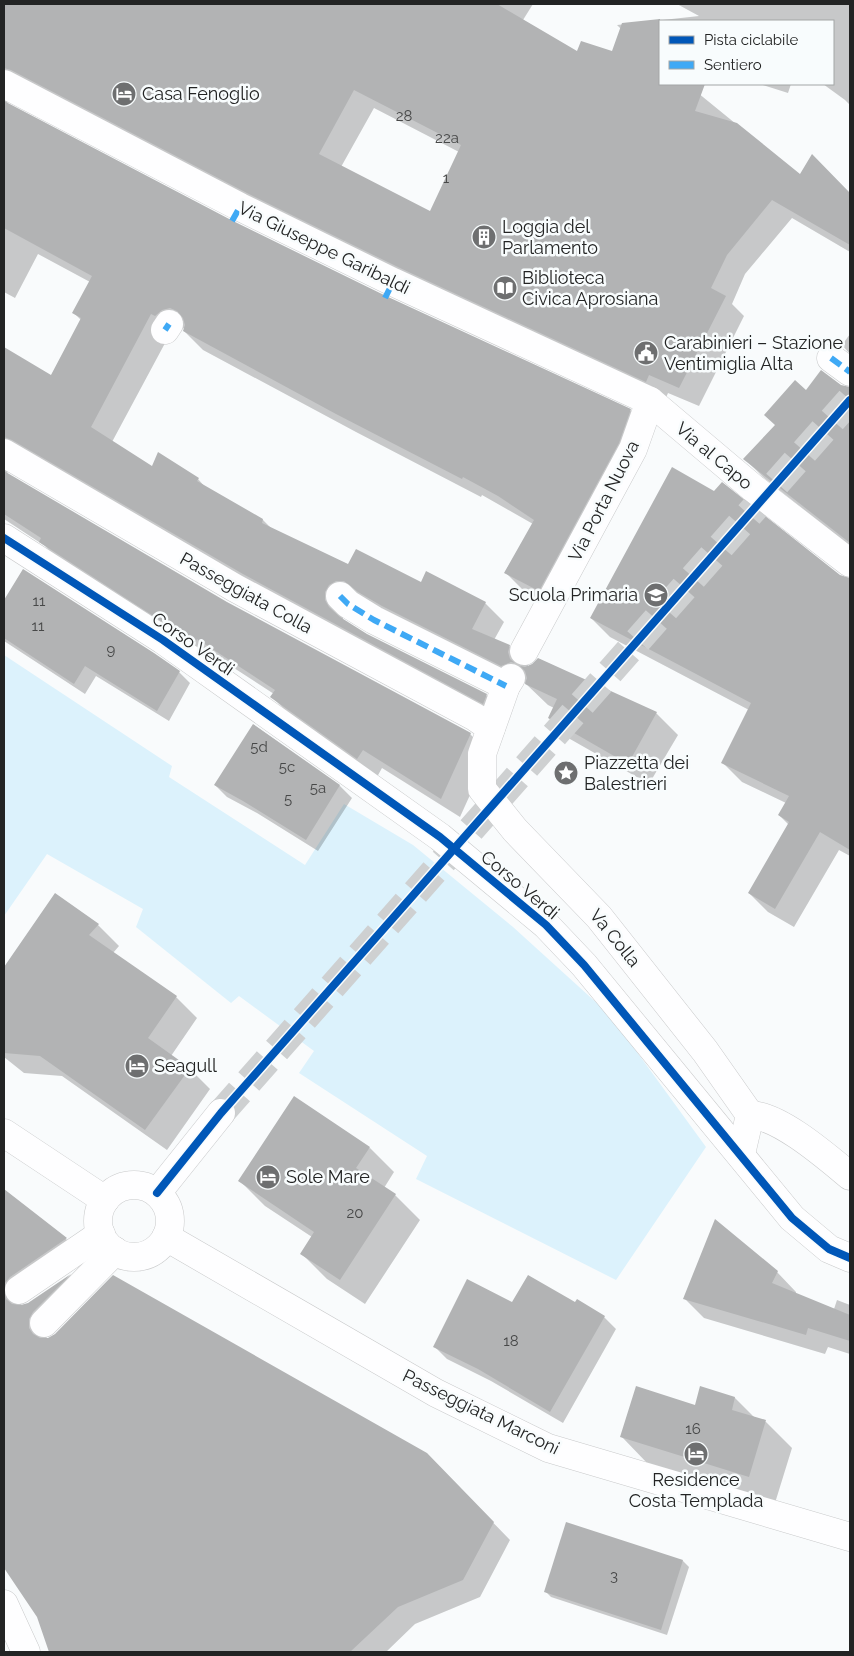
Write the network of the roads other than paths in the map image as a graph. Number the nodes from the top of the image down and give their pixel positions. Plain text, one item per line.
1 (4, 84) edge
2 (650, 402) junction
3 (4, 453) edge
4 (4, 538) edge
5 (850, 563) edge
6 (340, 596) dead end
7 (524, 651) dead end
8 (491, 728) junction
9 (221, 1113) tunnel mouth
10 (750, 1115) junction
11 (4, 1133) edge
12 (741, 1154) junction
13 (850, 1176) edge
14 (157, 1193) junction
15 (105, 1200) junction
16 (166, 1237) junction
17 (108, 1242) junction
18 (850, 1258) edge
19 (19, 1290) dead end
20 (44, 1323) dead end
21 (850, 1537) edge
22 (4, 1604) edge
23 (26, 1652) edge

1 - 2 street, Via Giuseppe Garibaldi
2 - 5 street, Via al Capo
2 - 7 street, Via Porta Nuova
3 - 8 street, Passeggiata Colla
4 - 12 street, Corso Verdi
6 - 8 street
8 - 10 street, Va Colla
9 - 14 street
10 - 12 street
10 - 13 street
11 - 15 street
12 - 18 street, Corso Verdi
14 - 15 street
14 - 16 street
15 - 17 street
16 - 17 street
16 - 21 street, Passeggiata Marconi
17 - 19 street
17 - 20 street
22 - 23 street

